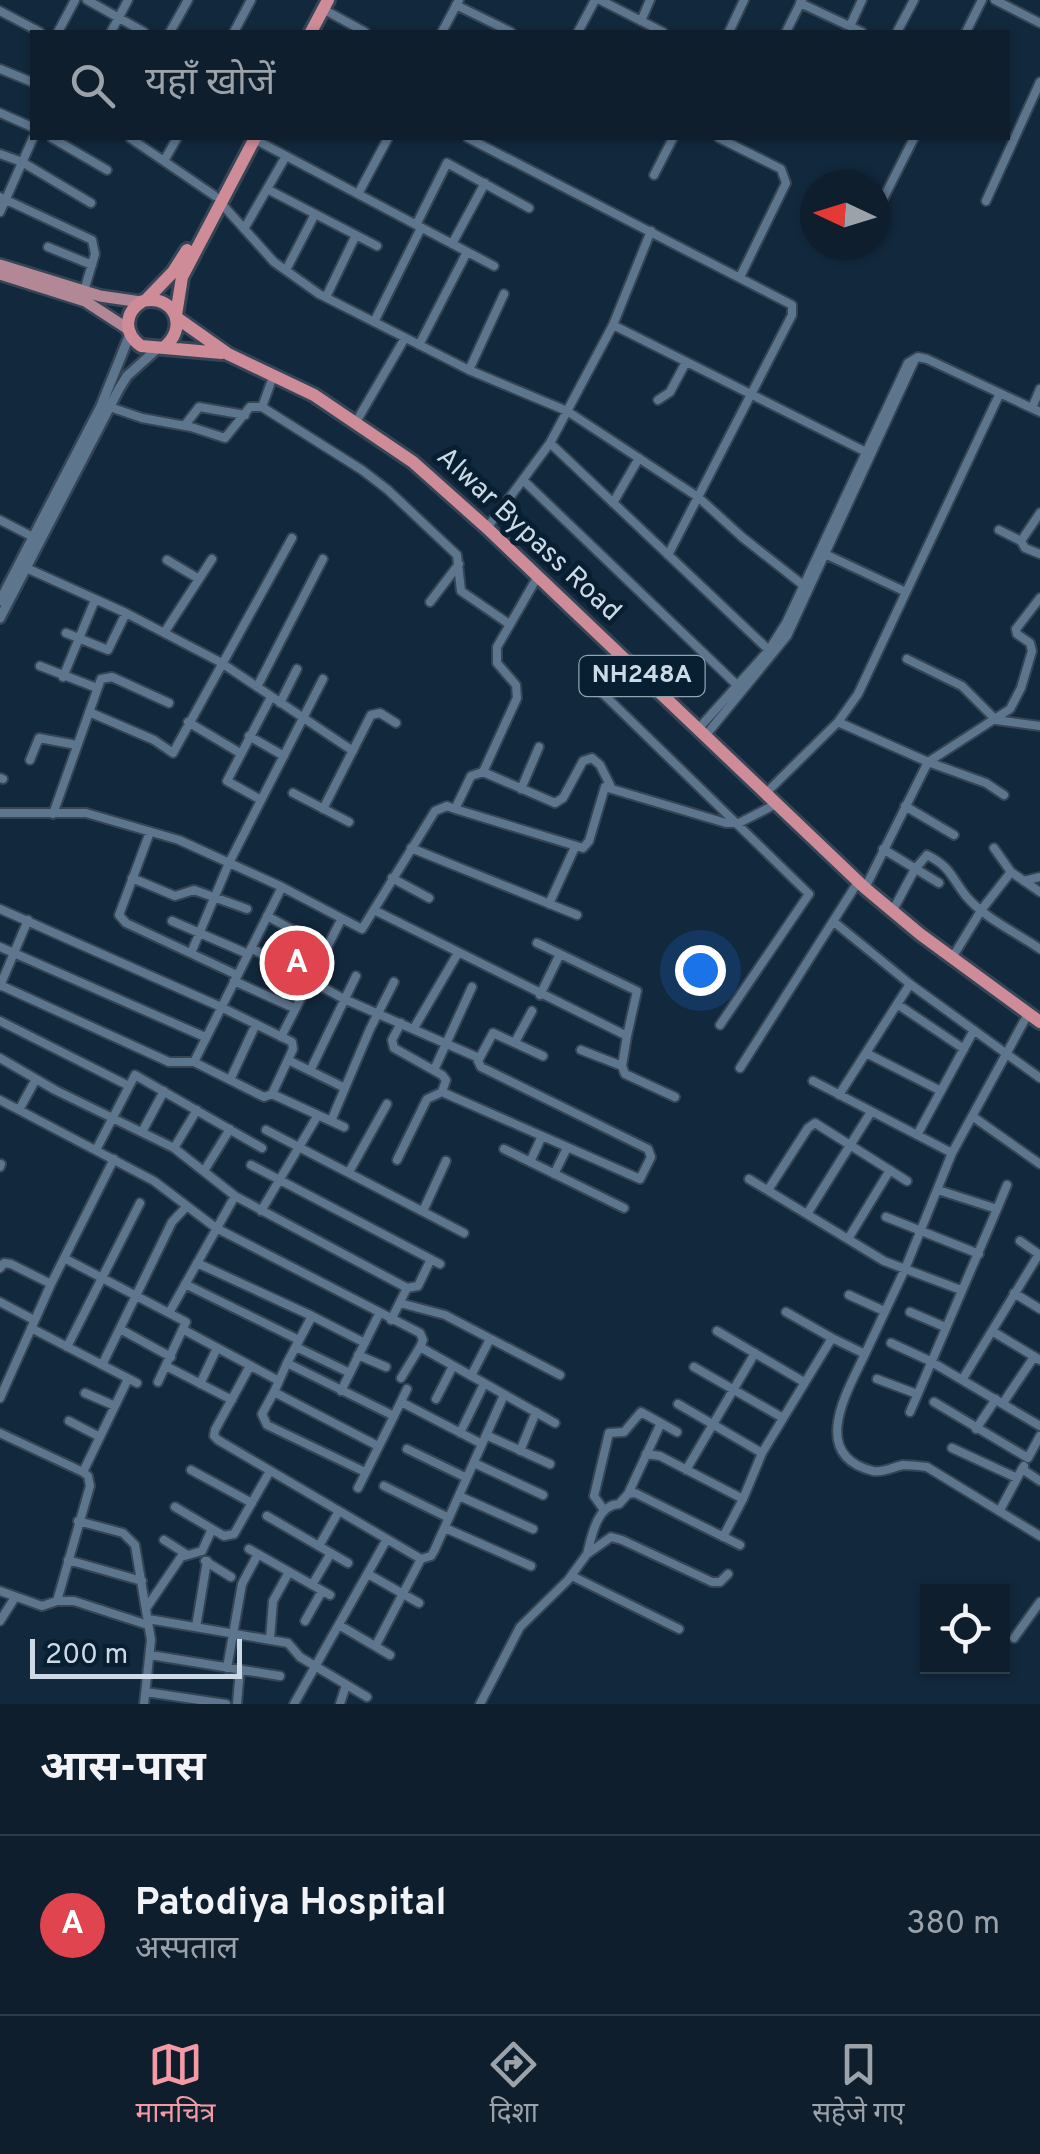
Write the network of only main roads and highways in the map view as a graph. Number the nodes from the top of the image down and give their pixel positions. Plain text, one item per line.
1 (323, 3) edge
2 (308, 30) edge
3 (251, 140) edge
4 (218, 199) junction
5 (0, 265) edge
6 (0, 274) edge
7 (84, 296) junction
8 (143, 301) junction
9 (176, 317) junction
10 (129, 331) junction
11 (160, 348) junction
12 (228, 354) junction
13 (1034, 1018) edge

1 - 2 highway
3 - 4 highway
4 - 8 highway
4 - 9 highway
5 - 7 main road
6 - 7 main road
7 - 8 main road
7 - 10 main road
8 - 9 highway, NH248A
8 - 10 highway
9 - 11 highway
9 - 12 highway, NH248A
10 - 11 highway, NH248A
11 - 12 highway, NH248A
12 - 13 highway, Alwar Bypass Road / NH248A

